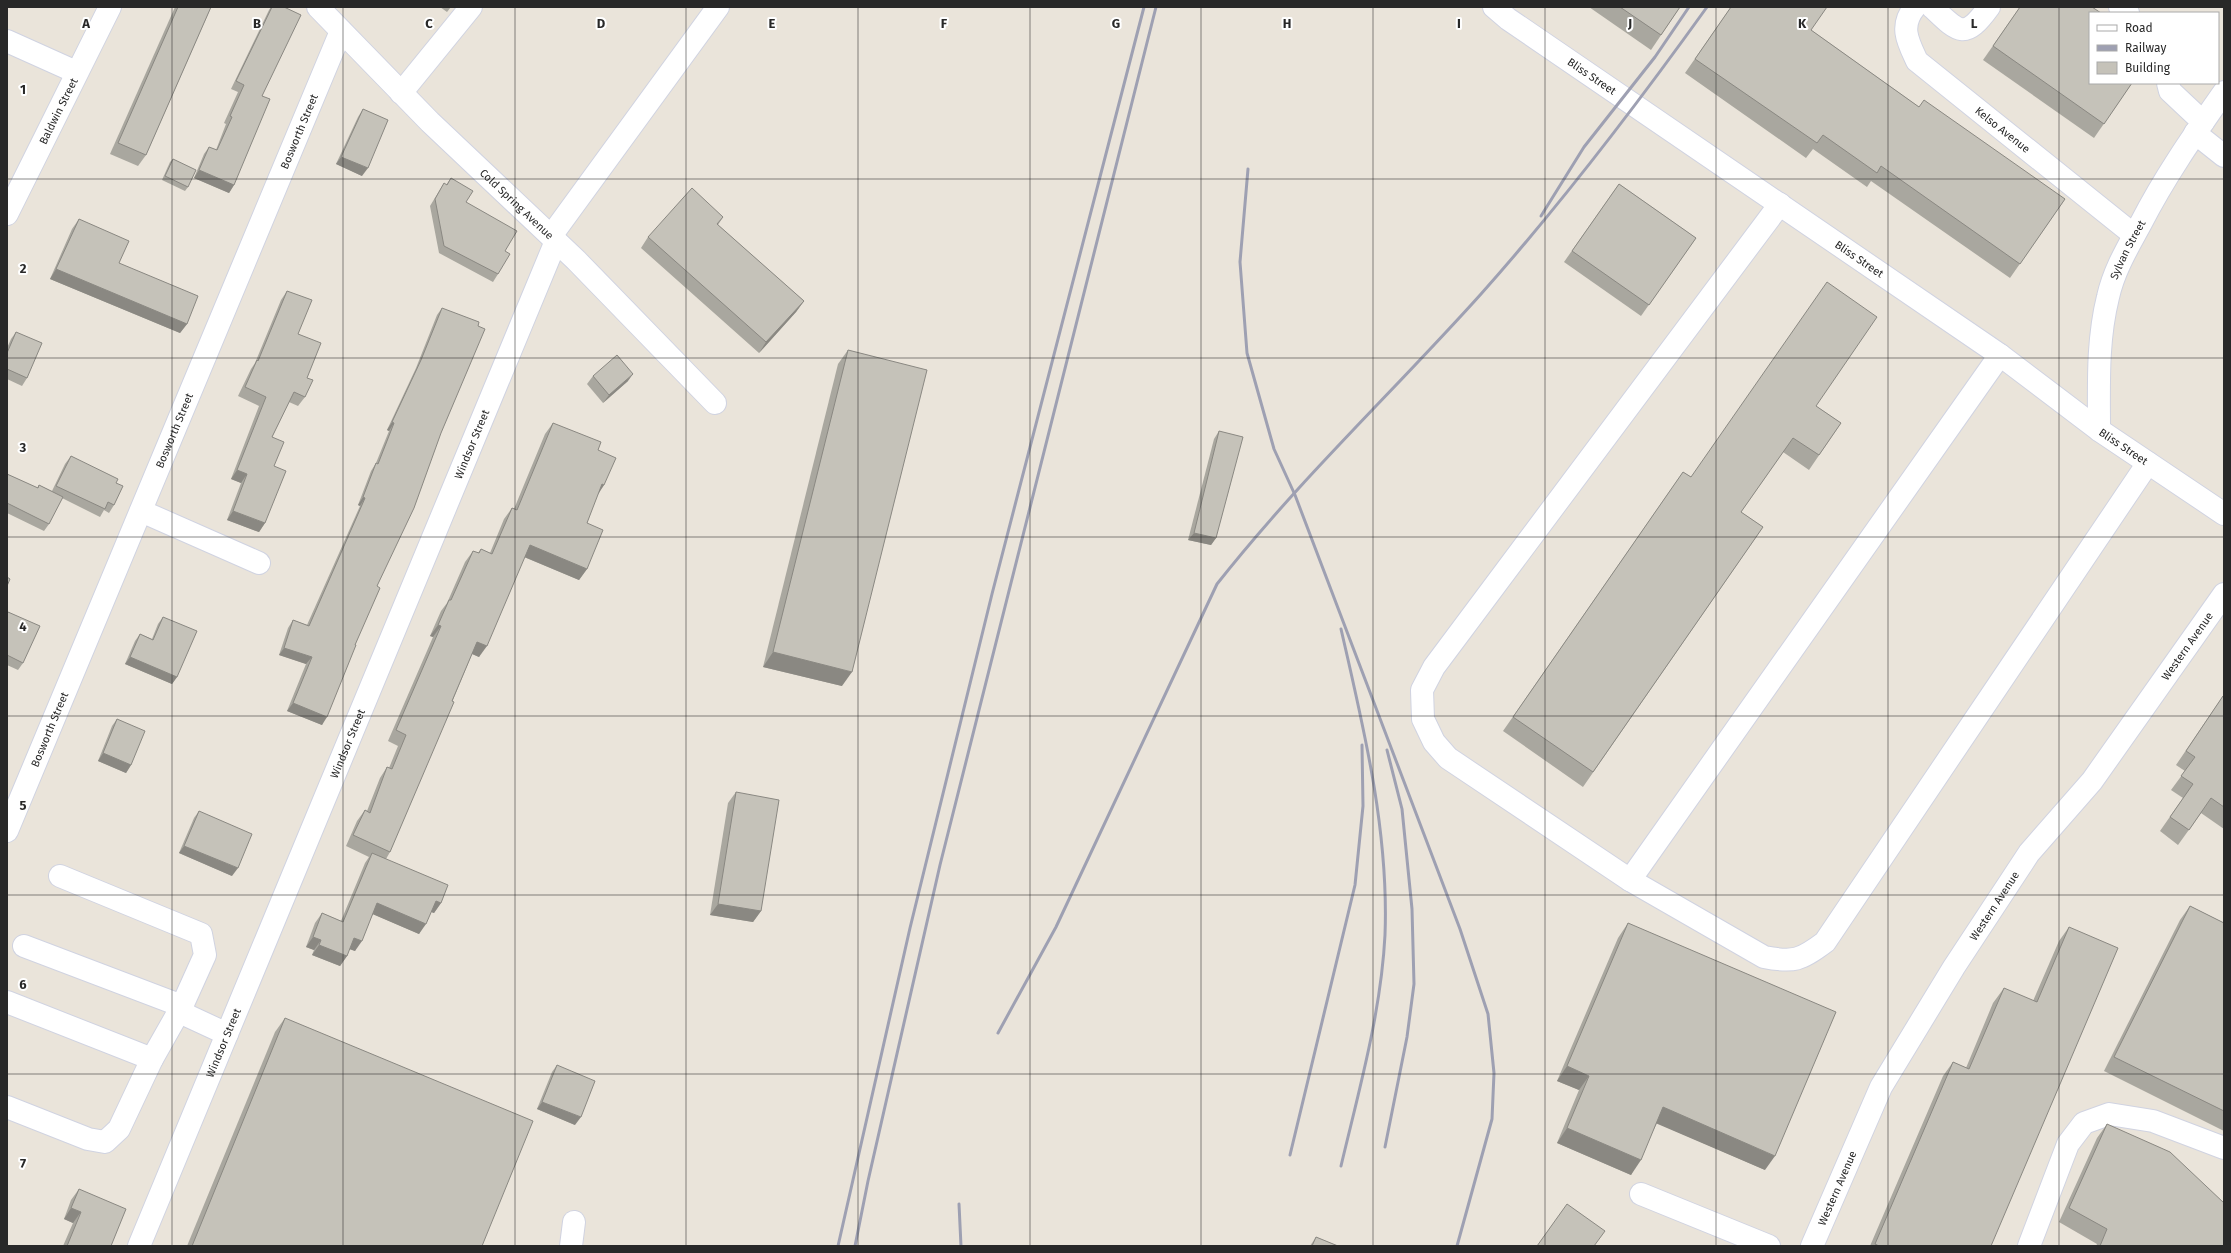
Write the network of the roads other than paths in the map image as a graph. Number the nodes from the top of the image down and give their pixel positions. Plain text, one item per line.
1 (110, 7) edge
2 (318, 7) edge
3 (471, 7) edge
4 (718, 7) edge
5 (1915, 7) edge
6 (1932, 7) edge
7 (1989, 7) edge
8 (1501, 13) edge
9 (341, 31) junction
10 (7, 41) edge
11 (76, 72) junction
12 (2168, 84) edge
13 (2224, 92) edge
14 (401, 93) junction
15 (2199, 128) junction
16 (2224, 156) edge
17 (1780, 204) junction
18 (7, 214) edge
19 (2134, 235) junction
20 (554, 239) junction
21 (2000, 356) junction
22 (715, 403) dead end
23 (2099, 430) junction
24 (2148, 462) junction
25 (141, 511) junction
26 (2224, 514) edge
27 (259, 563) dead end
28 (2224, 594) edge
29 (7, 831) edge
30 (60, 876) dead end
31 (1630, 880) junction
32 (24, 946) dead end
33 (7, 1002) edge
34 (182, 1006) junction
35 (227, 1034) junction
36 (152, 1059) junction
37 (7, 1107) edge
38 (2224, 1148) edge
39 (1641, 1194) dead end
40 (574, 1222) dead end
41 (139, 1246) edge
42 (571, 1246) edge
43 (1770, 1246) edge
44 (1812, 1246) edge
45 (2029, 1246) edge

1 - 11 street, Baldwin Street
2 - 9 street, Cold Spring Avenue
3 - 14 street
4 - 20 street, Windsor Street
5 - 19 street, Kelso Avenue
6 - 7 street
8 - 17 street, Bliss Street
9 - 14 street, Cold Spring Avenue
9 - 25 street, Bosworth Street
10 - 11 street
11 - 18 street, Baldwin Street
12 - 15 street
13 - 15 street, Sylvan Street
14 - 20 street, Cold Spring Avenue
15 - 16 street
15 - 19 street, Sylvan Street
17 - 21 street, Bliss Street
17 - 31 street
19 - 23 street, Sylvan Street
20 - 22 street, Cold Spring Avenue
20 - 35 street, Windsor Street
21 - 23 street, Bliss Street
21 - 31 street
23 - 24 street, Bliss Street
24 - 26 street, Bliss Street
24 - 31 street
25 - 27 street
25 - 29 street, Bosworth Street
28 - 44 street, Western Avenue
30 - 34 street
32 - 34 street
33 - 36 street
34 - 35 street
34 - 36 street
35 - 41 street, Windsor Street
36 - 37 street
38 - 45 street
39 - 43 street
40 - 42 street

